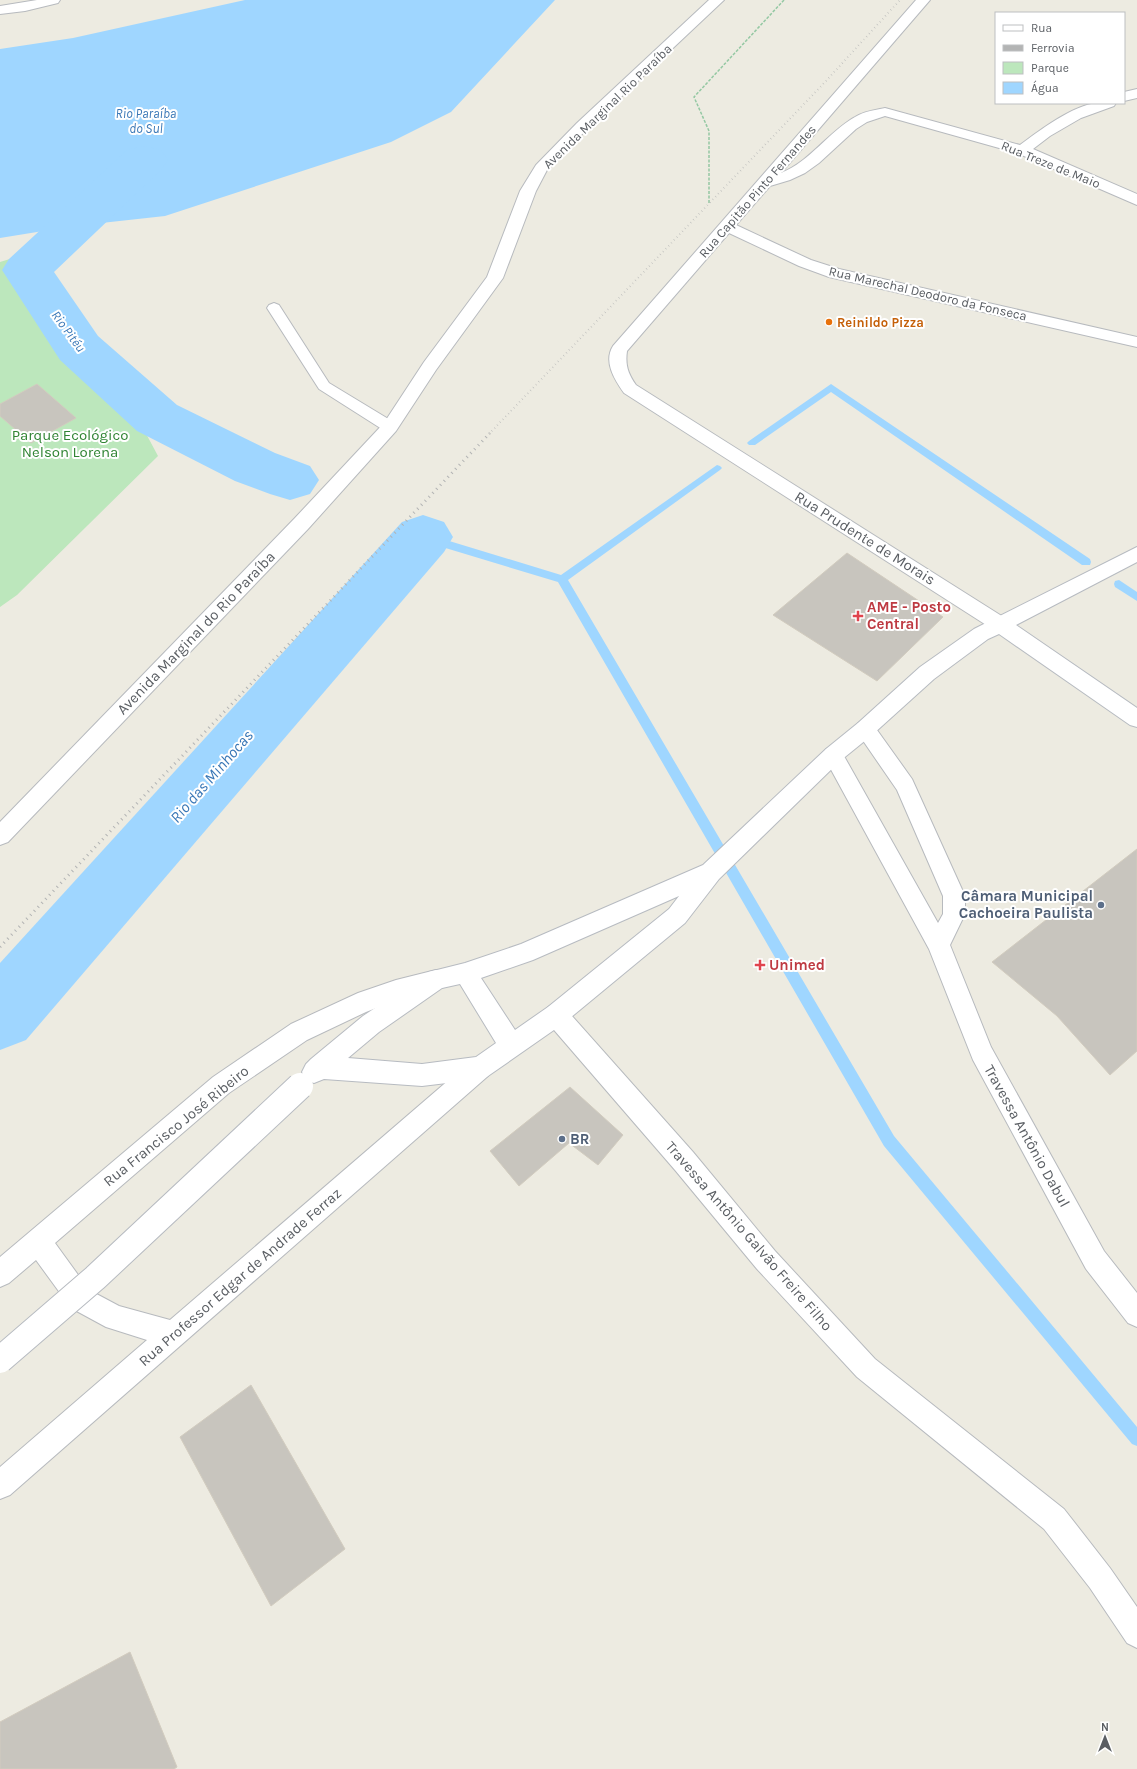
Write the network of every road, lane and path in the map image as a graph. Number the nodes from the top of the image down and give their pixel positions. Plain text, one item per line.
1 (53, 0) edge
2 (716, 0) edge
3 (784, 0) edge
4 (923, 0) edge
5 (0, 10) edge
6 (1137, 93) edge
7 (1125, 97) edge
8 (1106, 104) edge
9 (1022, 150) junction
10 (762, 184) junction
11 (1137, 200) edge
12 (709, 203) dead end
13 (726, 226) junction
14 (274, 308) dead end
15 (1137, 342) edge
16 (630, 389) joint
17 (390, 427) junction
18 (1137, 554) edge
19 (1001, 625) junction
20 (1137, 719) edge
21 (865, 729) junction
22 (832, 755) junction
23 (0, 836) edge
24 (711, 872) junction
25 (939, 945) junction
26 (465, 973) junction
27 (437, 979) junction
28 (556, 1015) junction
29 (512, 1047) junction
30 (319, 1067) junction
31 (480, 1068) junction
32 (38, 1241) junction
33 (0, 1274) edge
34 (1137, 1314) edge
35 (174, 1334) junction
36 (0, 1360) edge
37 (0, 1485) edge
38 (1137, 1633) edge

1 - 5 street
2 - 17 street, Avenida Marginal Rio Paraíba
3 - 12 path
4 - 10 street, Rua Capitão Pinto Fernandes
6 - 7 street
8 - 9 street
9 - 10 street, Rua Treze de Maio
9 - 11 street, Rua Treze de Maio
10 - 13 street, Rua Capitão Pinto Fernandes
13 - 15 street, Rua Marechal Deodoro da Fonseca
13 - 16 street, Rua Capitão Pinto Fernandes
14 - 17 lane
16 - 19 street, Rua Prudente de Morais
17 - 23 street, Avenida Marginal do Rio Paraíba
18 - 19 street, Rua Professor Edgar de Andrade Ferraz
19 - 20 street, Rua Prudente de Morais
19 - 21 street, Rua Professor Edgar de Andrade Ferraz
21 - 22 street, Rua Professor Edgar de Andrade Ferraz
21 - 25 street
22 - 24 street, Rua Professor Edgar de Andrade Ferraz
22 - 25 street, Travessa Antônio Dabul
24 - 26 street, Rua Professor Edgar de Andrade Ferraz
24 - 28 street, Rua Professor Edgar de Andrade Ferraz
25 - 34 street, Travessa Antônio Dabul
26 - 27 street, Rua Professor Edgar de Andrade Ferraz
26 - 29 street
27 - 30 street, Rua Professor Edgar de Andrade Ferraz
27 - 32 street, Rua Francisco José Ribeiro
28 - 29 street, Rua Professor Edgar de Andrade Ferraz
28 - 38 street, Travessa Antônio Galvão Freire Filho
29 - 31 street, Rua Professor Edgar de Andrade Ferraz
30 - 31 street, Rua Professor Edgar de Andrade Ferraz
30 - 36 street, bridge
31 - 35 street, Rua Professor Edgar de Andrade Ferraz
32 - 33 street, Rua Francisco José Ribeiro
32 - 35 street
35 - 37 street, Rua Professor Edgar de Andrade Ferraz

